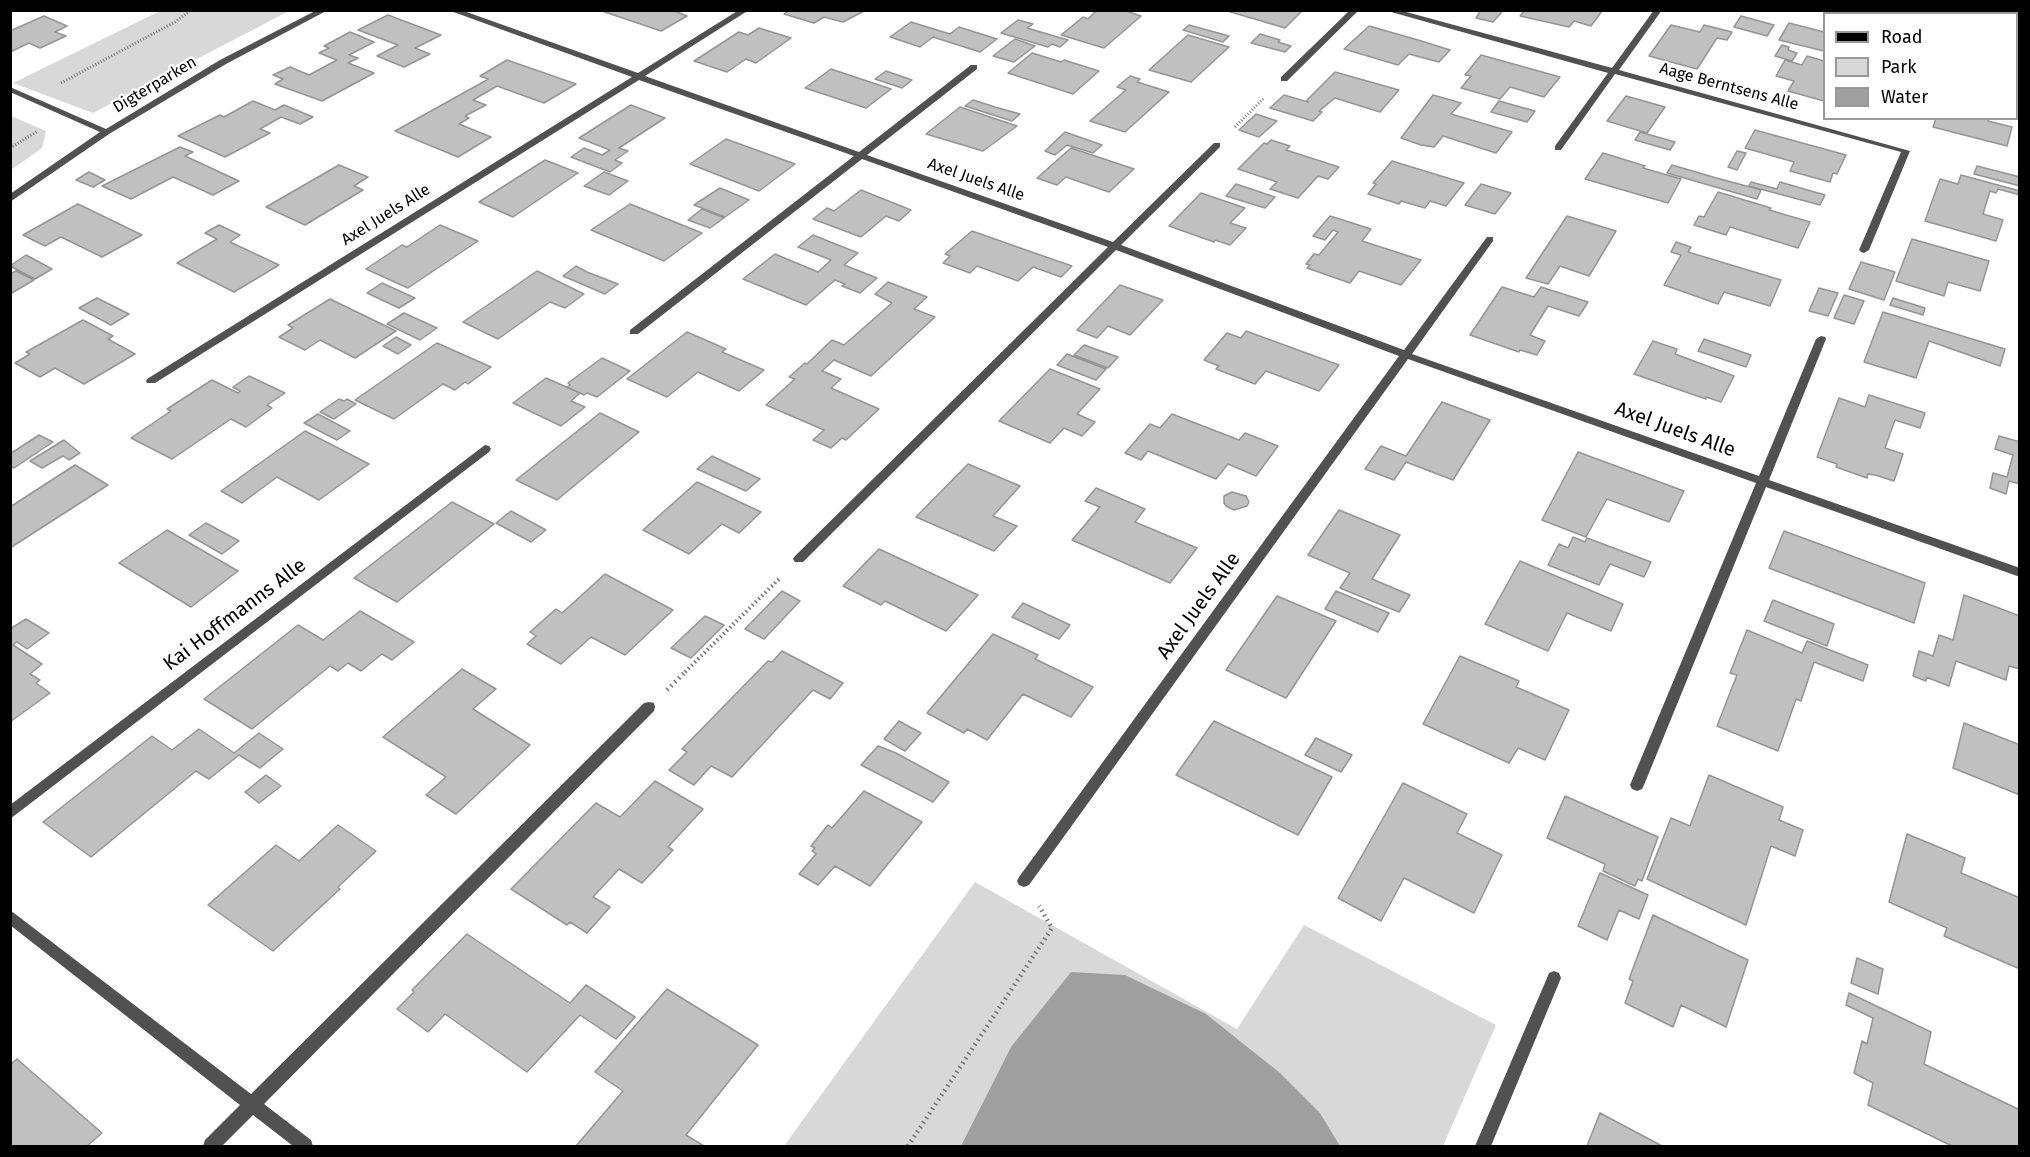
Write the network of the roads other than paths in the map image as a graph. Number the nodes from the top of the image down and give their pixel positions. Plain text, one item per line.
1 (324, 10) edge
2 (452, 10) edge
3 (745, 10) edge
4 (1355, 10) edge
5 (1388, 10) edge
6 (1658, 10) edge
7 (974, 68) dead end
8 (1615, 72) junction
9 (638, 78) junction
10 (1284, 79) road end
11 (10, 89) edge
12 (106, 132) junction
13 (1217, 145) road end
14 (1558, 148) dead end
15 (861, 157) junction
16 (10, 199) edge
17 (1490, 239) dead end
18 (1114, 246) junction
19 (1864, 250) dead end
20 (634, 332) dead end
21 (1821, 339) dead end
22 (1406, 355) junction
23 (151, 381) dead end
24 (485, 450) dead end
25 (1762, 482) junction
26 (799, 559) road end
27 (2019, 573) edge
28 (650, 707) road end
29 (1637, 785) dead end
30 (10, 813) edge
31 (1024, 881) road end
32 (10, 916) edge
33 (1554, 978) dead end
34 (252, 1106) junction
35 (211, 1146) edge
36 (304, 1146) edge
37 (1483, 1146) edge

1 - 12 street, Digterparken
2 - 9 street, Axel Juels Alle
3 - 9 street, Axel Juels Alle
4 - 10 street
5 - 8 street, Aage Berntsens Alle
6 - 8 street
7 - 15 street
8 - 14 street
8 - 19 street, Aage Berntsens Alle
9 - 15 street, Axel Juels Alle
9 - 23 street, Axel Juels Alle
11 - 12 street
12 - 16 street, Digterparken
13 - 18 street
15 - 18 street, Axel Juels Alle
15 - 20 street
17 - 22 street, Axel Juels Alle
18 - 22 street, Axel Juels Alle
18 - 26 street
21 - 25 street
22 - 25 street, Axel Juels Alle
22 - 31 street, Axel Juels Alle
24 - 30 street, Kai Hoffmanns Alle
25 - 27 street, Axel Juels Alle
25 - 29 street
28 - 34 street
32 - 34 street
33 - 37 street
34 - 35 street
34 - 36 street

